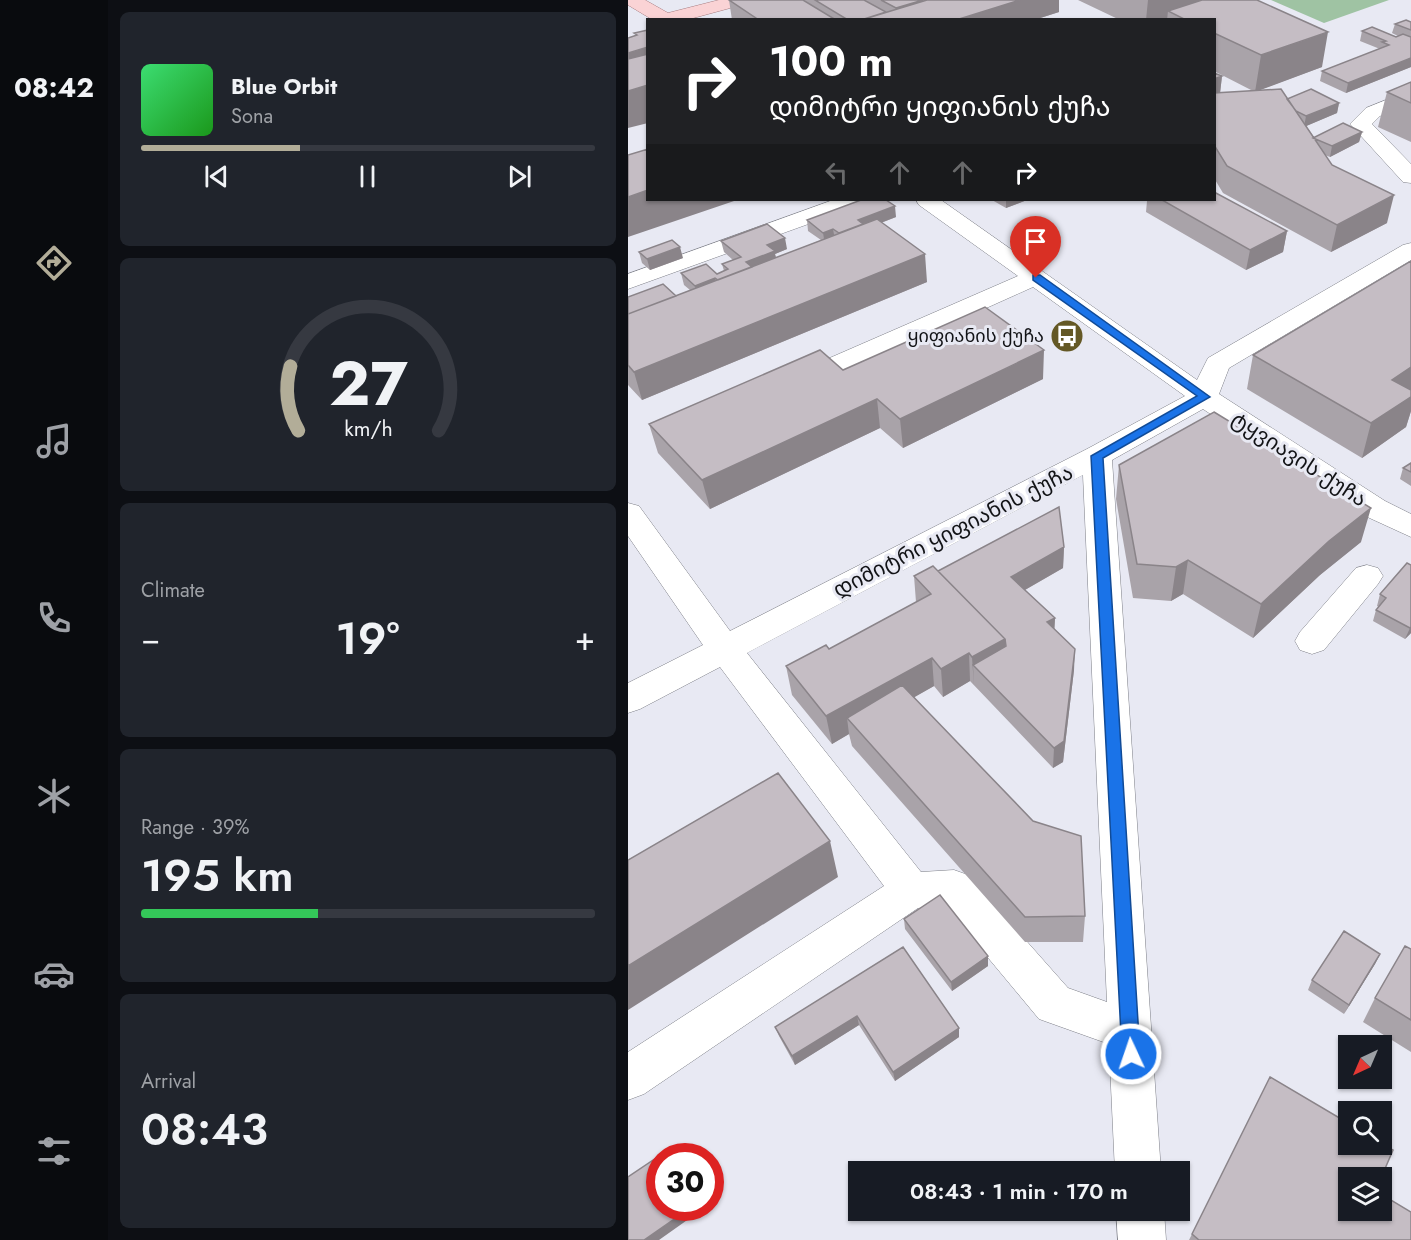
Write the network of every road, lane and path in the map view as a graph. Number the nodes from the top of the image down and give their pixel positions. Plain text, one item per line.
1 (632, 0) edge
2 (739, 0) edge
3 (663, 18) edge
4 (669, 18) edge
5 (1411, 96) edge
6 (1411, 177) edge
7 (850, 201) edge
8 (928, 201) edge
9 (1411, 250) edge
10 (1036, 278) junction
11 (628, 282) edge
12 (769, 395) edge
13 (1204, 397) junction
14 (1097, 456) junction
15 (628, 513) edge
16 (1411, 526) edge
17 (1367, 576) dead end
18 (1312, 641) dead end
19 (724, 648) junction
20 (628, 699) edge
21 (911, 890) junction
22 (1130, 1031) junction
23 (628, 1078) edge
24 (1137, 1161) edge
25 (1141, 1221) edge
26 (1142, 1240) edge

1 - 3 main road
2 - 4 main road
5 - 6 street
7 - 11 street
8 - 10 street, ტყვიავის ქუჩა
9 - 13 street
10 - 12 street
10 - 13 street, ტყვიავის ქუჩა
13 - 14 street, დიმიტრი ყიფიანის ქუჩა
13 - 16 street, ტყვიავის ქუჩა
14 - 19 street, დიმიტრი ყიფიანის ქუჩა
14 - 22 street
15 - 19 street
17 - 18 street
19 - 20 street, დიმიტრი ყიფიანის ქუჩა
19 - 21 street
21 - 22 street
21 - 23 street
22 - 24 street
25 - 26 street

